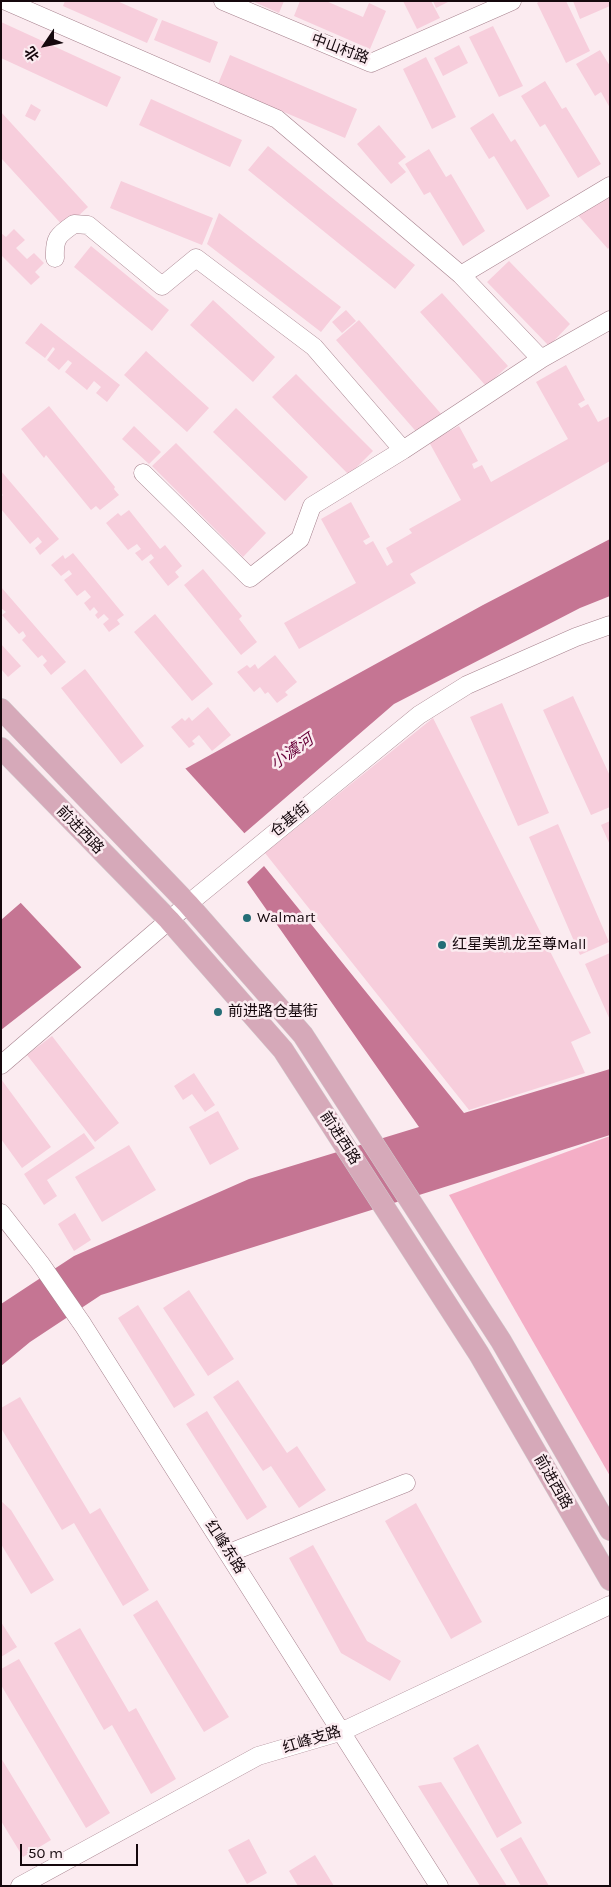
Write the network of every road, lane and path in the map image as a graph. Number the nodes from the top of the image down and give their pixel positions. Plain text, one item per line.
1 (6, 1) edge
2 (223, 1) edge
3 (512, 1) edge
4 (610, 186) edge
5 (55, 258) dead end
6 (461, 275) junction
7 (610, 320) edge
8 (541, 359) junction
9 (403, 450) junction
10 (143, 473) dead end
11 (610, 625) edge
12 (1, 709) edge
13 (1, 748) edge
14 (183, 898) junction
15 (164, 915) junction
16 (1, 1064) edge
17 (1, 1213) edge
18 (406, 1483) dead end
19 (610, 1530) edge
20 (229, 1552) junction
21 (610, 1580) edge
22 (610, 1605) edge
23 (343, 1731) junction
24 (20, 1886) edge
25 (440, 1886) edge

1 - 6 street
2 - 3 street, 中山村路
4 - 6 street
5 - 9 street
6 - 8 street
7 - 8 street
8 - 9 street
9 - 10 street
11 - 14 street, 仓基街
12 - 14 main road, 前进西路
13 - 15 main road, 前进西路
14 - 15 street, 仓基街
14 - 19 main road, 前进西路
15 - 16 street, 仓基街
15 - 21 main road, 前进西路
17 - 20 street, 红峰东路
18 - 20 street
20 - 23 street, 红峰东路
22 - 23 street, 红峰支路
23 - 24 street, 红峰支路
23 - 25 street, 红峰东路

